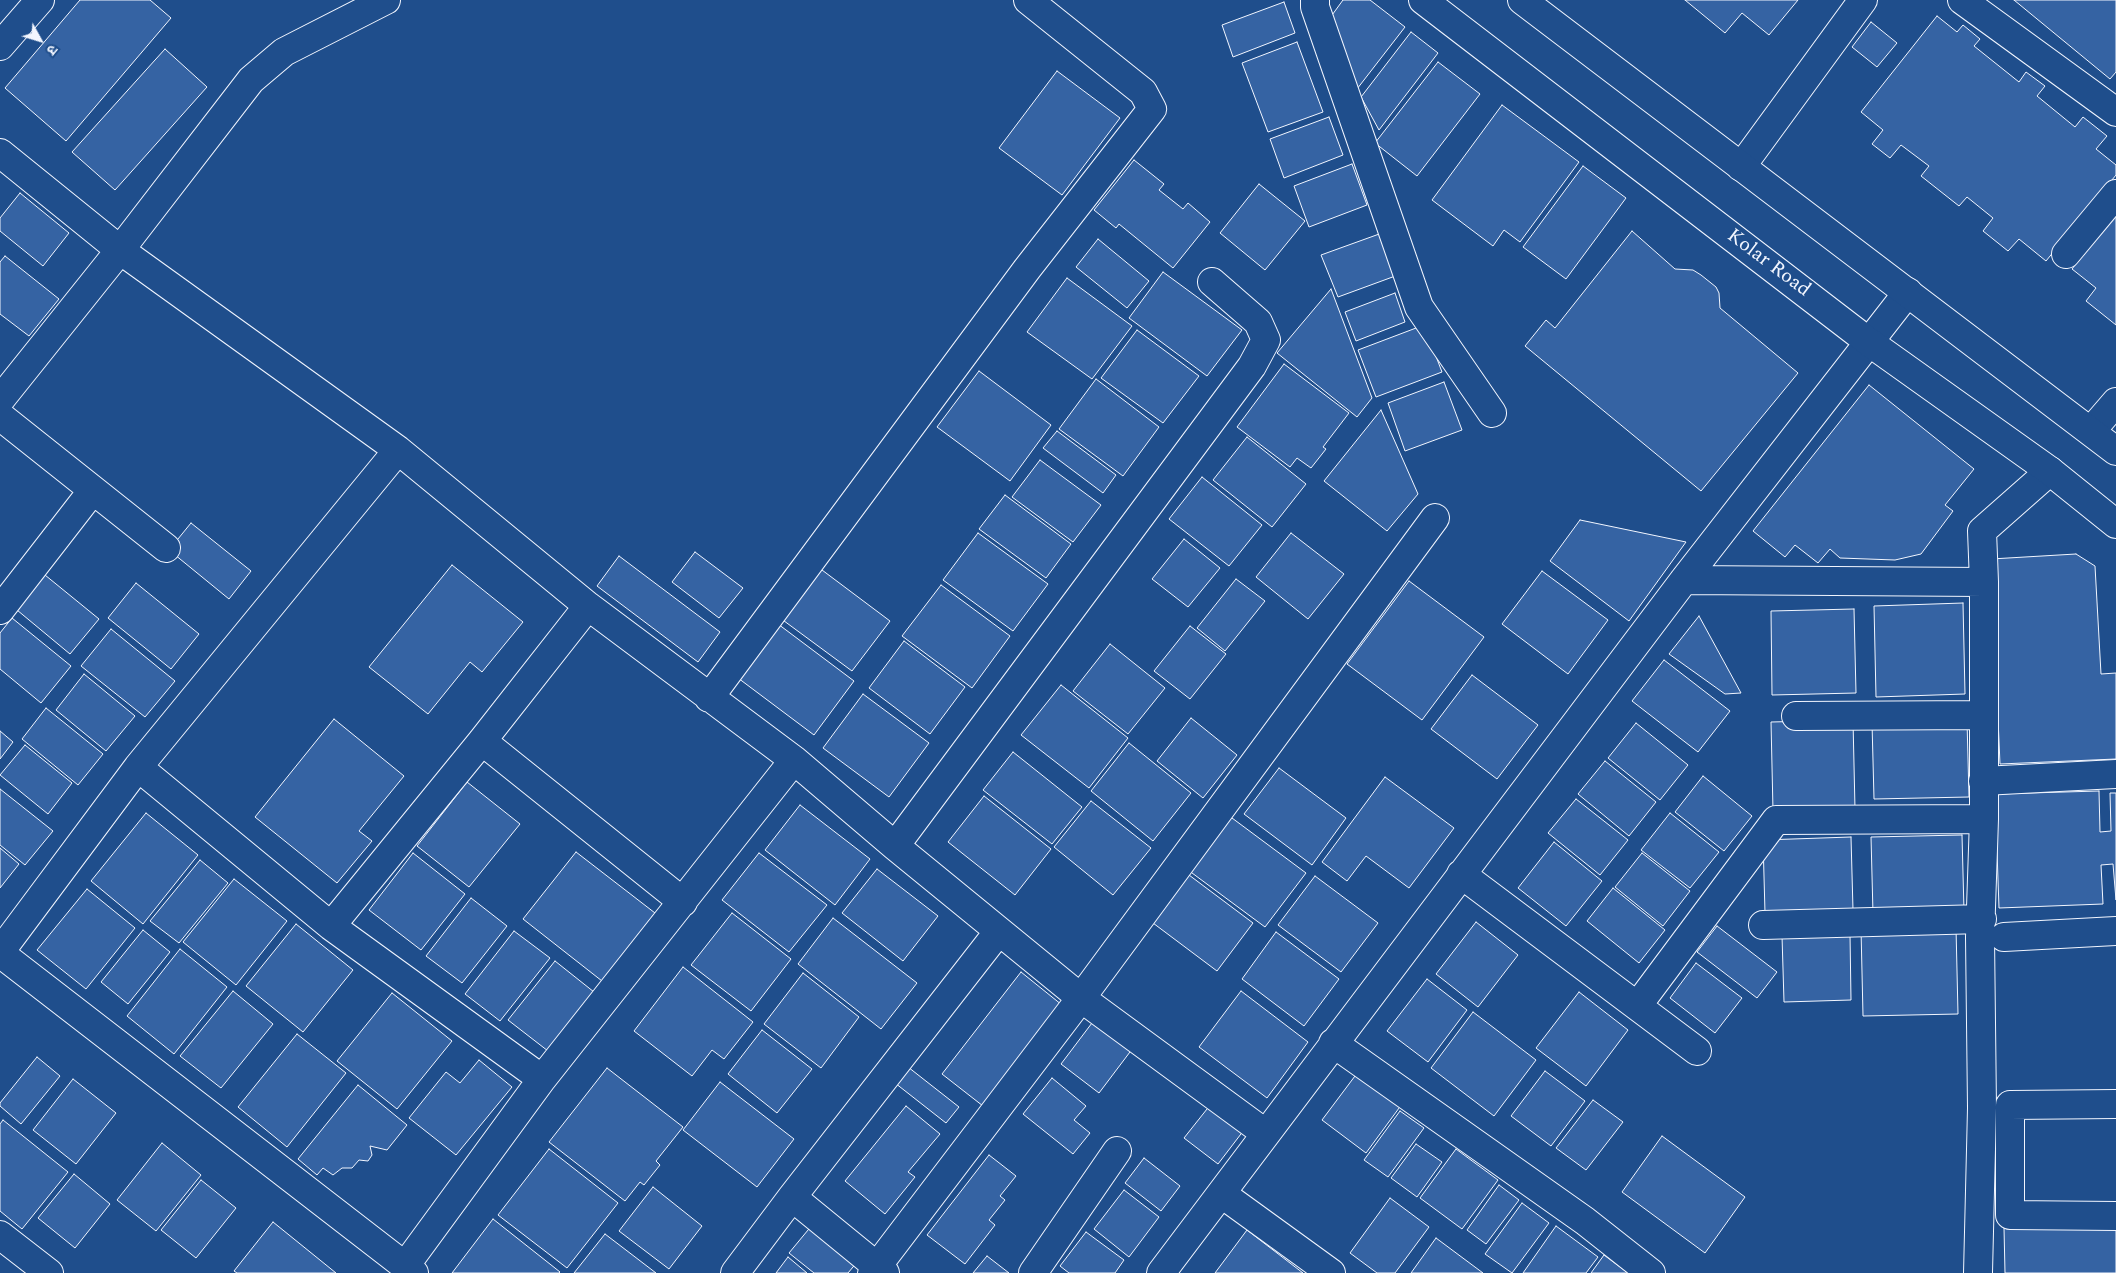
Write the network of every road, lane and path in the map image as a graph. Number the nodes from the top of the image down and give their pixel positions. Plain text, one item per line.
1 (40, 0) edge
2 (386, 0) edge
3 (1028, 0) edge
4 (1315, 0) edge
5 (1423, 0) edge
6 (1863, 0) edge
7 (1962, 0) edge
8 (1528, 2) edge
9 (0, 46) edge
10 (2116, 112) edge
11 (0, 153) edge
12 (1741, 167) junction
13 (2116, 194) edge
14 (120, 250) junction
15 (2066, 254) dead end
16 (1212, 282) dead end
17 (1908, 292) junction
18 (1869, 342) junction
19 (0, 400) edge
20 (2116, 402) edge
21 (1492, 413) dead end
22 (0, 416) edge
23 (2091, 431) junction
24 (398, 450) junction
25 (2116, 451) edge
26 (2050, 471) junction
27 (93, 490) junction
28 (1435, 518) dead end
29 (2116, 524) edge
30 (166, 548) dead end
31 (1684, 580) junction
32 (1984, 582) junction
33 (588, 606) junction
34 (0, 610) edge
35 (709, 698) junction
36 (1984, 714) junction
37 (1796, 716) dead end
38 (482, 742) junction
39 (794, 760) junction
40 (138, 767) junction
41 (2116, 774) edge
42 (1983, 781) junction
43 (1984, 819) junction
44 (895, 846) junction
45 (1461, 874) junction
46 (683, 902) junction
47 (1982, 919) junction
48 (1763, 925) dead end
49 (331, 926) junction
50 (999, 931) junction
51 (2116, 931) edge
52 (2004, 937) dead end
53 (0, 953) edge
54 (1081, 998) junction
55 (1638, 1005) junction
56 (1333, 1044) junction
57 (1697, 1051) dead end
58 (542, 1080) junction
59 (2116, 1104) edge
60 (1266, 1133) junction
61 (1117, 1152) dead end
62 (1222, 1194) junction
63 (792, 1198) junction
64 (2116, 1216) edge
65 (5, 1248) edge
66 (410, 1269) edge
67 (878, 1271) edge
68 (49, 1273) edge
69 (736, 1273) edge
70 (1033, 1273) edge
71 (1161, 1273) edge
72 (1331, 1273) edge
73 (1650, 1273) edge
74 (1978, 1273) edge

1 - 9 street
2 - 14 street
3 - 35 street
4 - 21 street
5 - 18 street, Kolar Road
6 - 12 street
7 - 10 street
8 - 12 street
11 - 14 street
12 - 17 street
13 - 15 street
14 - 19 street
14 - 24 street
16 - 44 street
17 - 18 street
17 - 23 street
18 - 26 street, Kolar Road
18 - 31 street
20 - 23 street
22 - 27 street
23 - 25 street
24 - 33 street
24 - 40 street
26 - 29 street, Kolar Road
26 - 32 street
27 - 30 street
27 - 34 street
28 - 54 street
31 - 32 street
31 - 45 street
32 - 36 street
33 - 35 street
33 - 38 street
35 - 39 street
36 - 37 street
36 - 42 street
38 - 46 street
38 - 49 street
39 - 44 street
39 - 46 street
40 - 49 street
40 - 53 street
41 - 42 street
42 - 43 street
43 - 47 street
43 - 55 street
44 - 50 street
45 - 55 street
45 - 56 street
46 - 58 street
47 - 48 street
47 - 74 street
49 - 58 street
50 - 54 street
50 - 63 street
51 - 52 street
53 - 66 street
54 - 60 street
54 - 67 street
55 - 57 street
56 - 60 street
56 - 73 street
58 - 66 street
59 - 64 street
60 - 62 street
61 - 70 street
62 - 71 street
62 - 72 street
63 - 67 street
63 - 69 street
65 - 68 street

